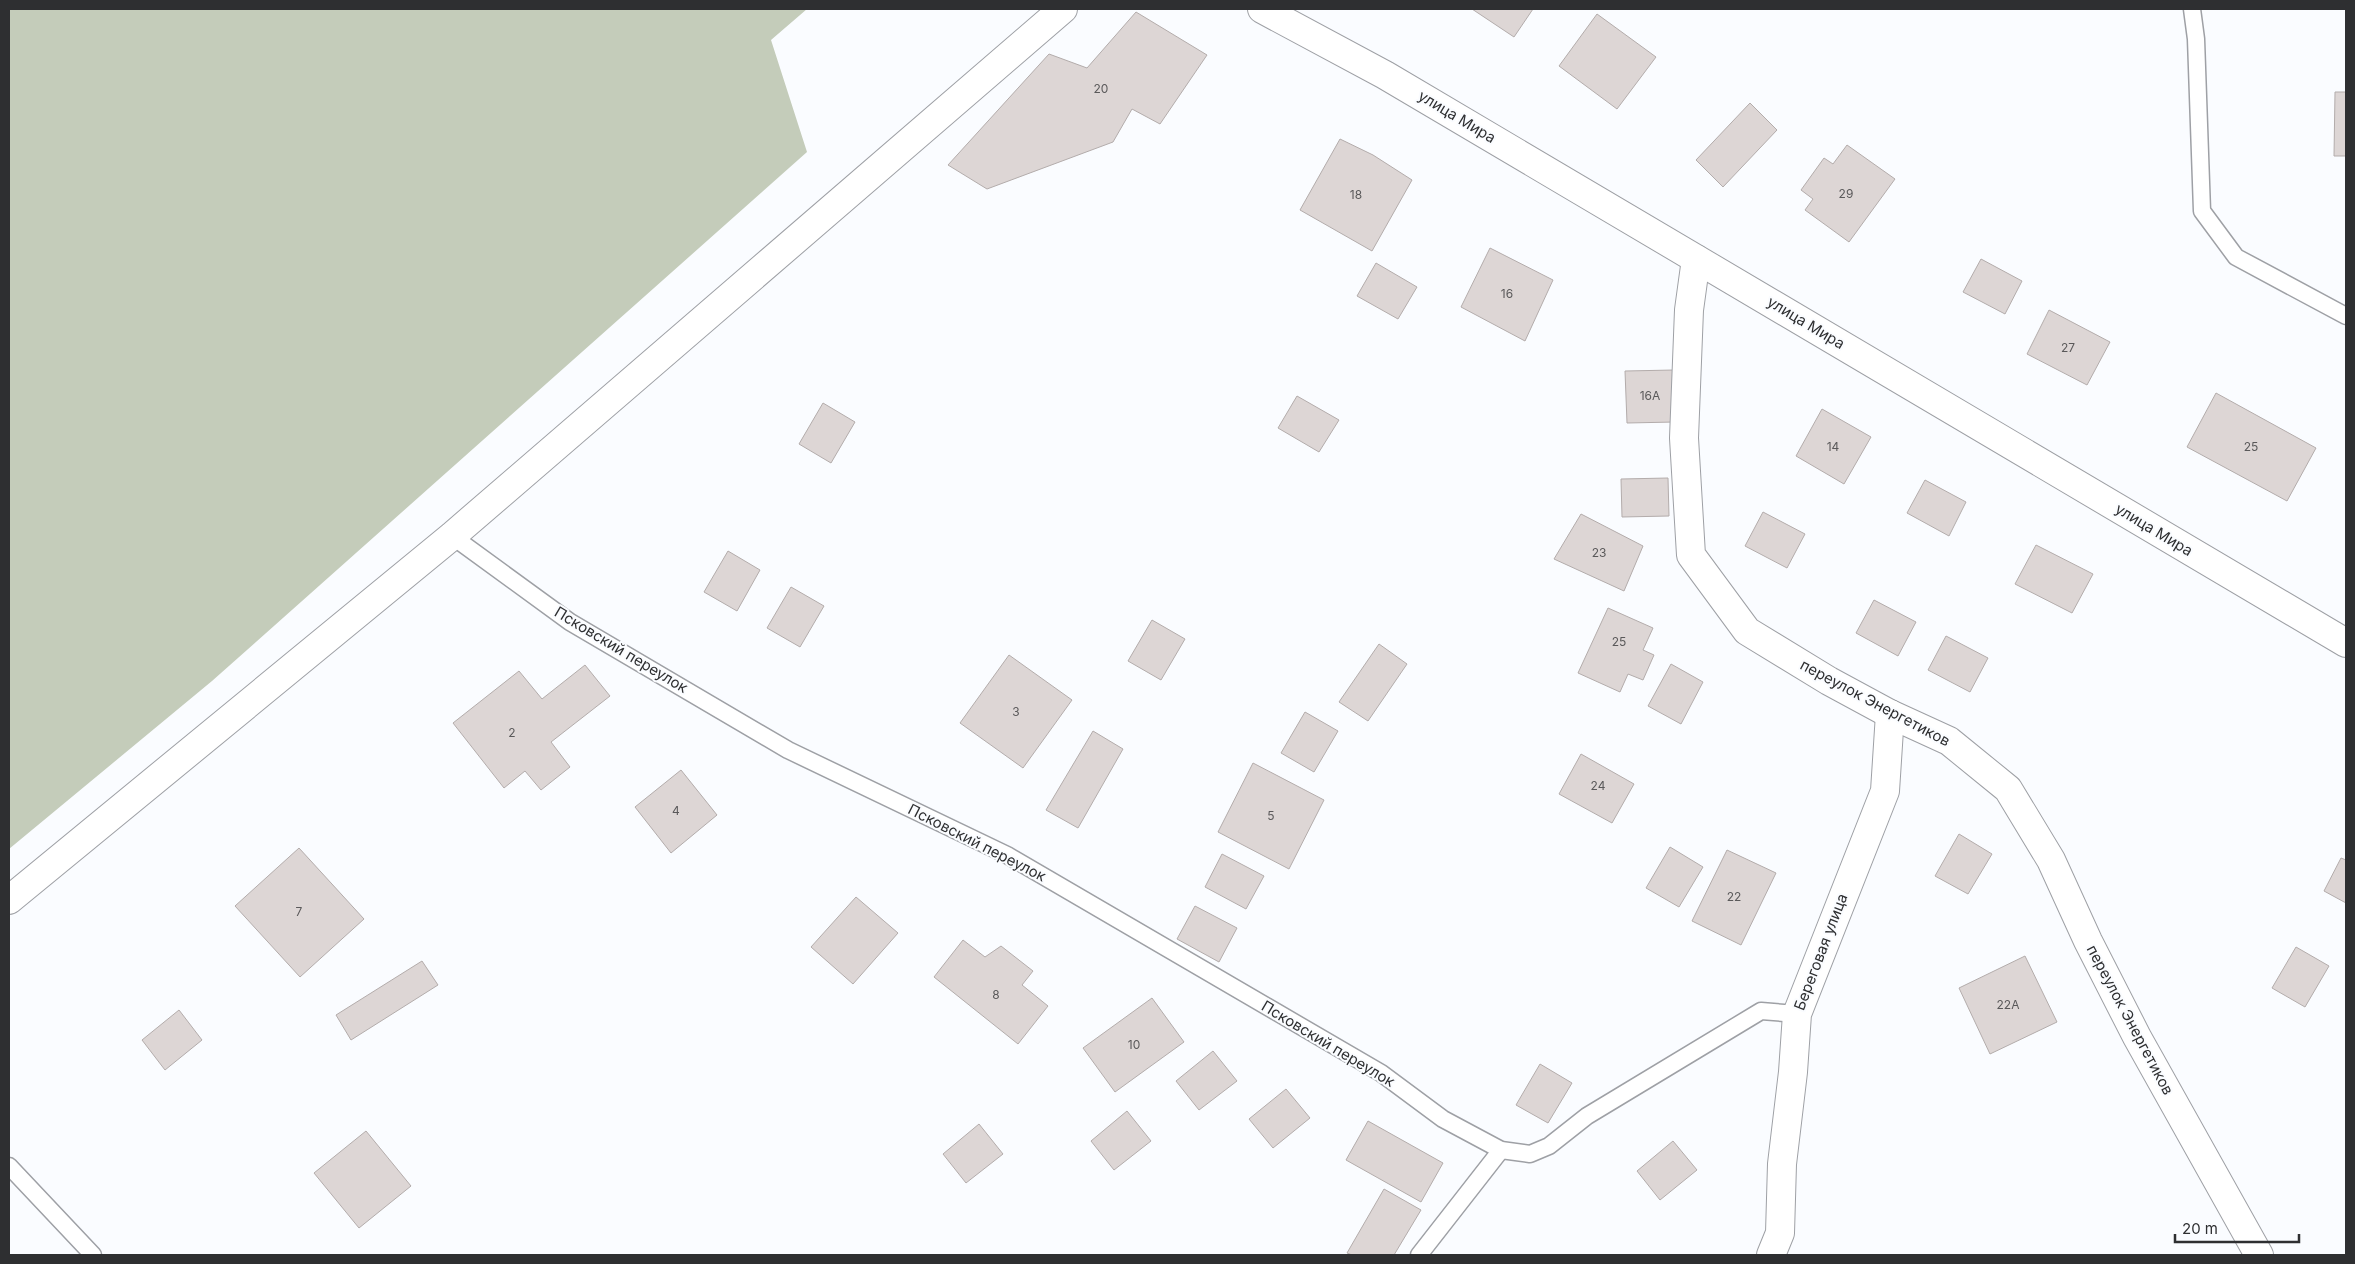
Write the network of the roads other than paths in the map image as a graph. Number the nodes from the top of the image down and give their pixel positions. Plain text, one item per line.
1 (1063, 9) edge
2 (1262, 9) edge
3 (2192, 9) edge
4 (1696, 259) junction
5 (2346, 316) edge
6 (452, 536) junction
7 (2346, 643) edge
8 (1890, 714) junction
9 (9, 900) edge
10 (1796, 1014) junction
11 (1501, 1150) junction
12 (9, 1166) edge
13 (93, 1255) edge
14 (1419, 1255) edge
15 (1771, 1255) edge
16 (2259, 1255) edge

1 - 6 street
2 - 4 street, улица Мира
3 - 5 lane
4 - 7 street, улица Мира
4 - 8 street, переулок Энергетиков
6 - 9 street
6 - 11 lane, Псковский переулок
8 - 10 street, Береговая улица
8 - 16 street, переулок Энергетиков
10 - 11 lane, Псковский переулок
10 - 15 street, Береговая улица
11 - 14 lane
12 - 13 lane

